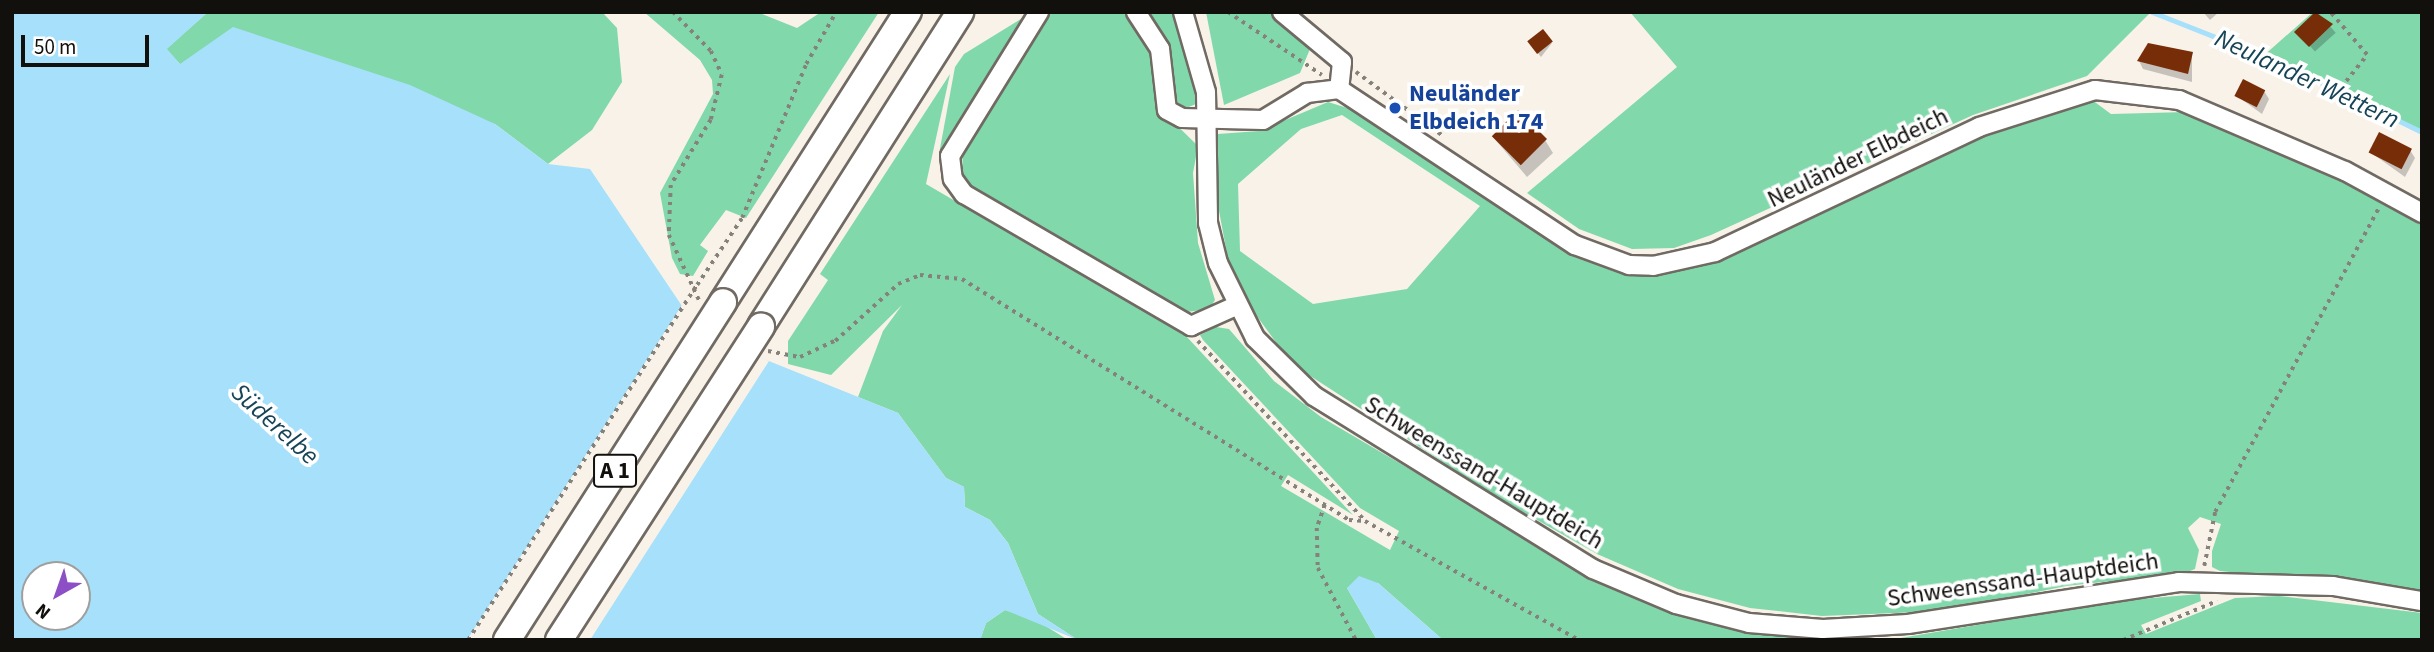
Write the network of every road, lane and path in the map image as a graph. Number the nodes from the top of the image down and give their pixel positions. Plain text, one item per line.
1 (673, 12) edge
2 (767, 12) edge
3 (779, 12) edge
4 (836, 12) edge
5 (908, 12) edge
6 (960, 12) edge
7 (1039, 12) edge
8 (1136, 12) edge
9 (1183, 12) edge
10 (1227, 12) edge
11 (1282, 12) edge
12 (2330, 12) edge
13 (1342, 62) junction
14 (1339, 89) junction
15 (2330, 101) dead end
16 (1206, 121) junction
17 (1462, 167) junction
18 (2386, 193) junction
19 (2422, 213) edge
20 (715, 305) junction
21 (1236, 306) junction
22 (1191, 326) junction
23 (761, 337) junction
24 (1325, 505) junction
25 (1365, 521) junction
26 (2206, 581) junction
27 (2243, 581) junction
28 (2422, 601) edge
29 (468, 640) edge
30 (507, 640) edge
31 (559, 640) edge
32 (1356, 640) edge
33 (1579, 640) edge
34 (2123, 640) edge

1 - 20 path
2 - 3 path
4 - 29 path, bridge
5 - 20 highway, A 1
6 - 23 highway, A 1
7 - 22 street
8 - 16 street
9 - 16 street, Schweenssand-Hauptdeich
10 - 14 path
11 - 13 street
12 - 15 path
13 - 14 street
13 - 17 path
14 - 16 street
14 - 17 street, Neuländer Elbdeich
16 - 21 street, Schweenssand-Hauptdeich
17 - 18 street, Neuländer Elbdeich
18 - 19 street, Neuländer Elbdeich
18 - 26 path
20 - 30 highway, A 1, bridge
21 - 22 street
21 - 26 street, Schweenssand-Hauptdeich
22 - 25 path
23 - 24 path
23 - 31 highway, A 1, bridge
24 - 25 path
24 - 32 path
25 - 33 path
26 - 27 street, Schweenssand-Hauptdeich
27 - 28 street, Schweenssand-Hauptdeich
27 - 34 path

